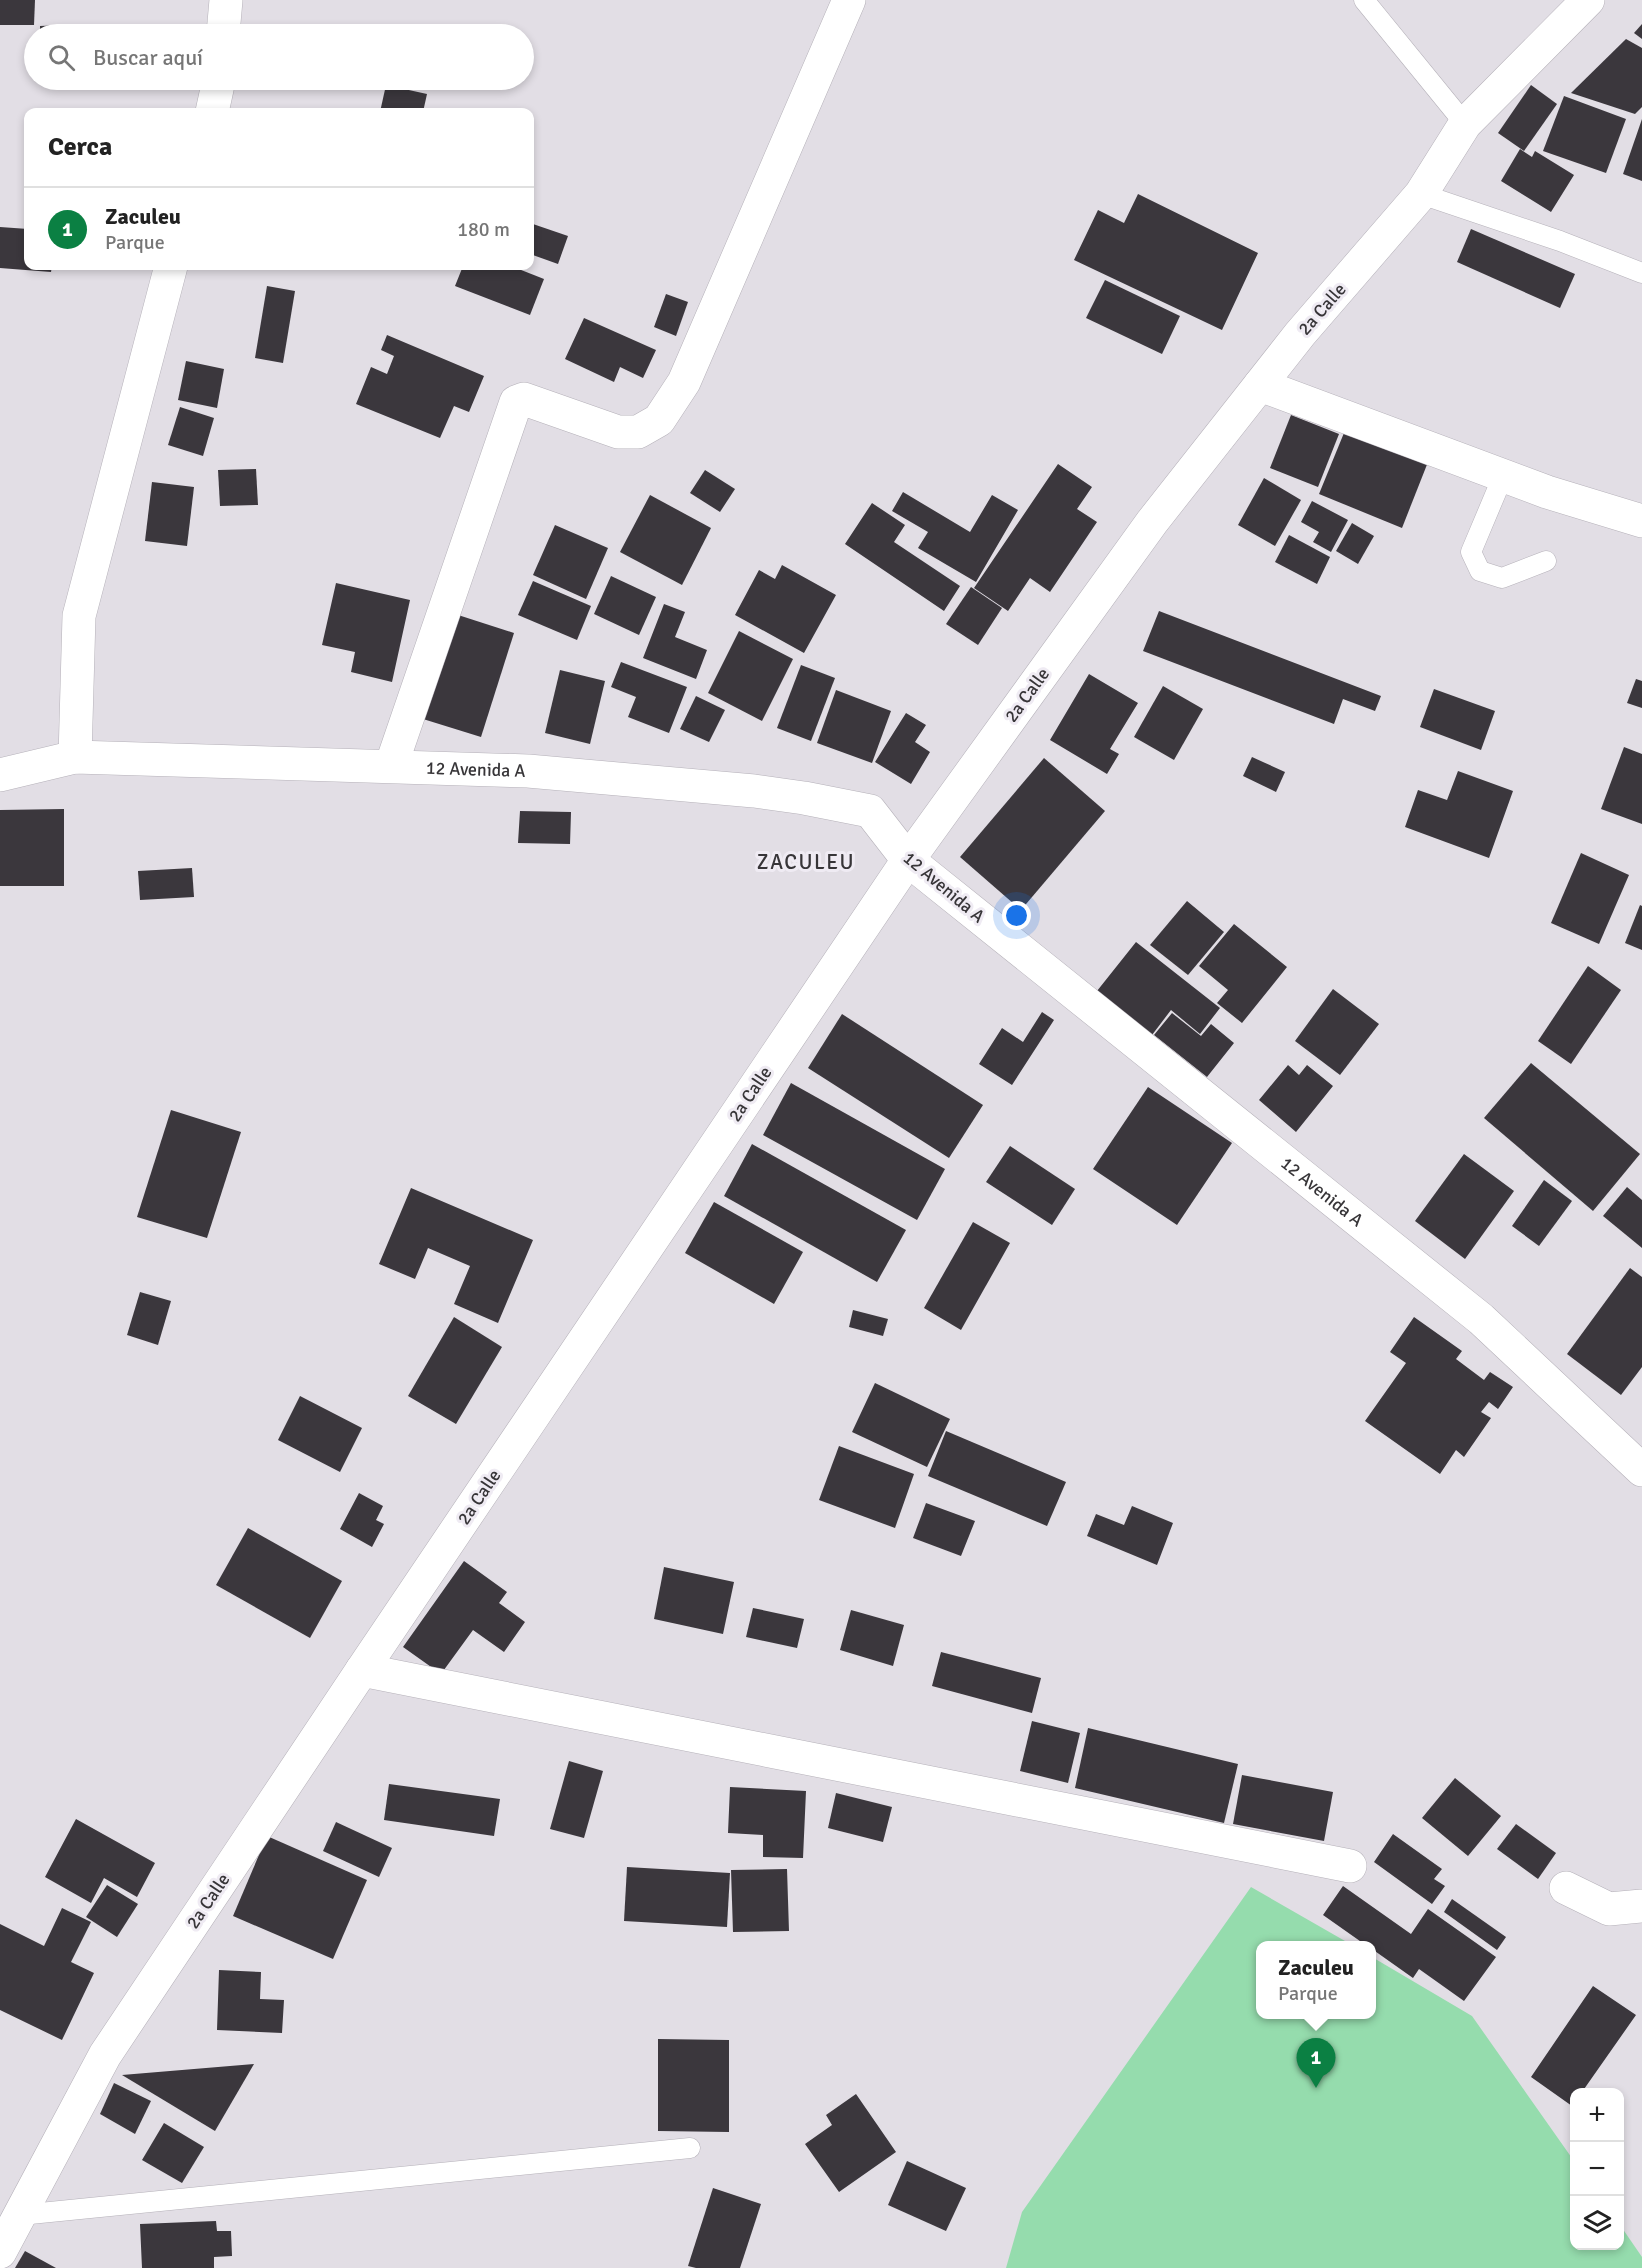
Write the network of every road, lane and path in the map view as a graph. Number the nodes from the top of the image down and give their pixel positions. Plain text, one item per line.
1 (226, 0) edge
2 (849, 0) edge
3 (1364, 0) edge
4 (1588, 0) edge
5 (224, 24) edge
6 (217, 90) edge
7 (213, 108) edge
8 (1465, 124) junction
9 (1421, 194) junction
10 (170, 270) edge
11 (1642, 273) edge
12 (1260, 385) junction
13 (1503, 476) junction
14 (1642, 521) edge
15 (1546, 561) dead end
16 (75, 757) junction
17 (391, 766) junction
18 (0, 775) edge
19 (908, 860) junction
20 (1627, 1439) edge
21 (1642, 1470) edge
22 (362, 1670) junction
23 (1350, 1866) dead end
24 (1566, 1888) dead end
25 (1642, 1906) edge
26 (690, 2148) dead end
27 (20, 2215) junction
28 (0, 2252) edge

1 - 5 street
2 - 17 street
3 - 8 lane
4 - 8 street, 2a Calle
6 - 7 street
8 - 9 street, 2a Calle
9 - 11 lane
9 - 12 street, 2a Calle
10 - 16 street
12 - 13 street
12 - 19 street, 2a Calle
13 - 14 street
13 - 15 lane
16 - 17 street, 12 Avenida A
16 - 18 street, 12 Avenida A
17 - 19 street, 12 Avenida A
19 - 20 street, 12 Avenida A
19 - 22 street, 2a Calle
20 - 21 street, 12 Avenida A
22 - 23 street
22 - 27 street, 2a Calle
24 - 25 street
26 - 27 lane
27 - 28 street, 2a Calle

